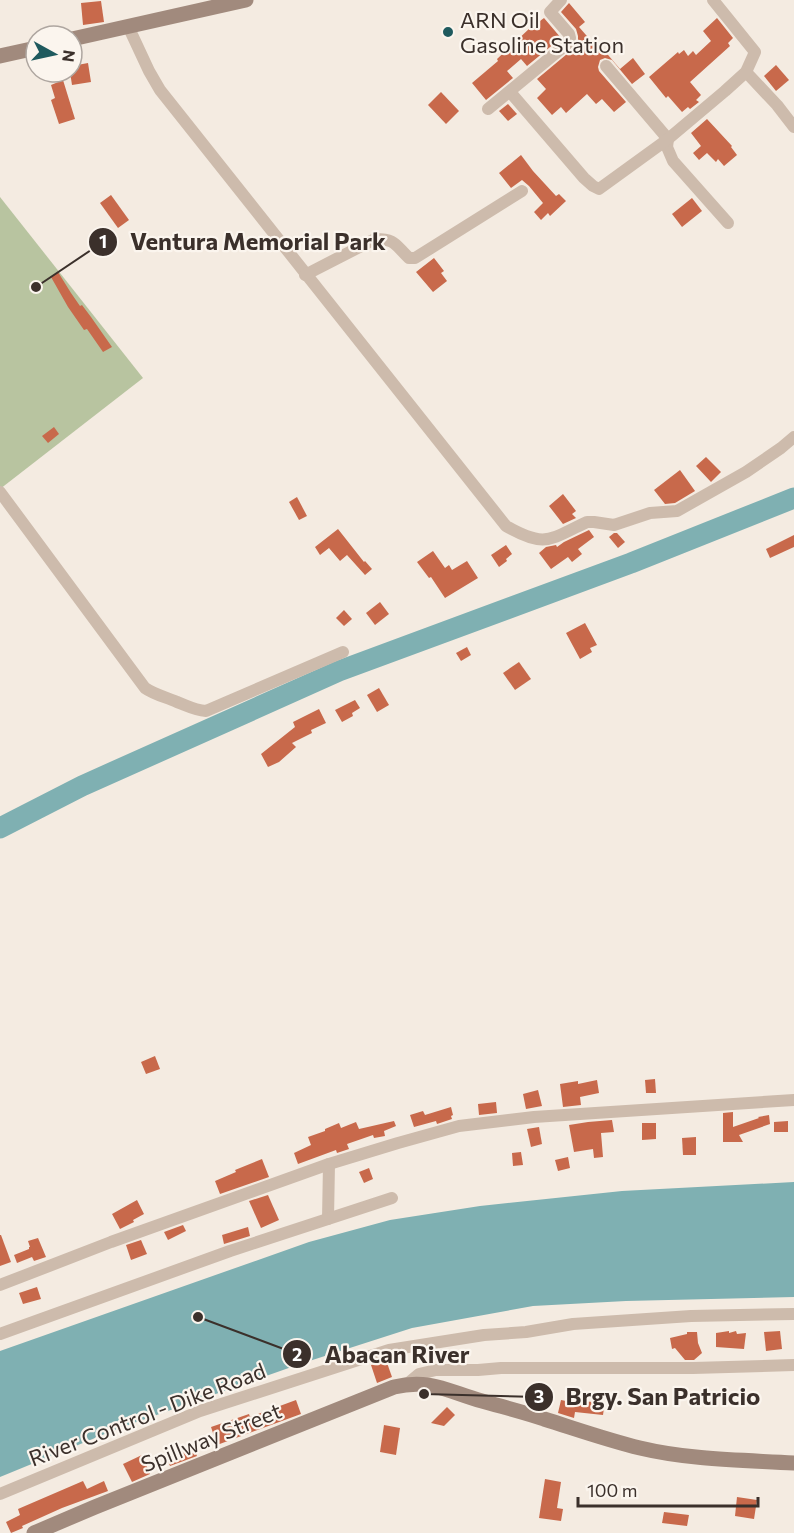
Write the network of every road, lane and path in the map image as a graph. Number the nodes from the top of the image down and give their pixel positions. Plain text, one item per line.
1 (246, 0) edge
2 (561, 0) edge
3 (713, 0) edge
4 (128, 26) junction
5 (84, 36) edge
6 (24, 51) edge
7 (0, 56) edge
8 (606, 66) dead end
9 (746, 72) junction
10 (510, 92) junction
11 (488, 110) dead end
12 (794, 127) edge
13 (668, 140) junction
14 (522, 191) dead end
15 (728, 223) dead end
16 (305, 274) junction
17 (794, 437) edge
18 (0, 492) edge
19 (343, 652) dead end
20 (794, 1100) edge
21 (329, 1164) junction
22 (392, 1198) dead end
23 (328, 1219) junction
24 (0, 1285) edge
25 (794, 1314) edge
26 (0, 1334) edge
27 (794, 1365) edge
28 (406, 1384) junction
29 (794, 1463) edge
30 (0, 1494) edge
31 (33, 1533) edge

1 - 4 street
2 - 10 street
3 - 9 street
4 - 5 street
4 - 16 street
6 - 7 street
8 - 13 street
9 - 12 street
9 - 13 street
10 - 11 street
10 - 13 street
13 - 15 street
14 - 16 street
16 - 17 street
18 - 19 street
20 - 21 street
21 - 23 street
21 - 24 street
22 - 23 street
23 - 26 street
25 - 30 street, River Control - Dike Road
27 - 28 street
28 - 29 street
28 - 31 street, Spillway Street

